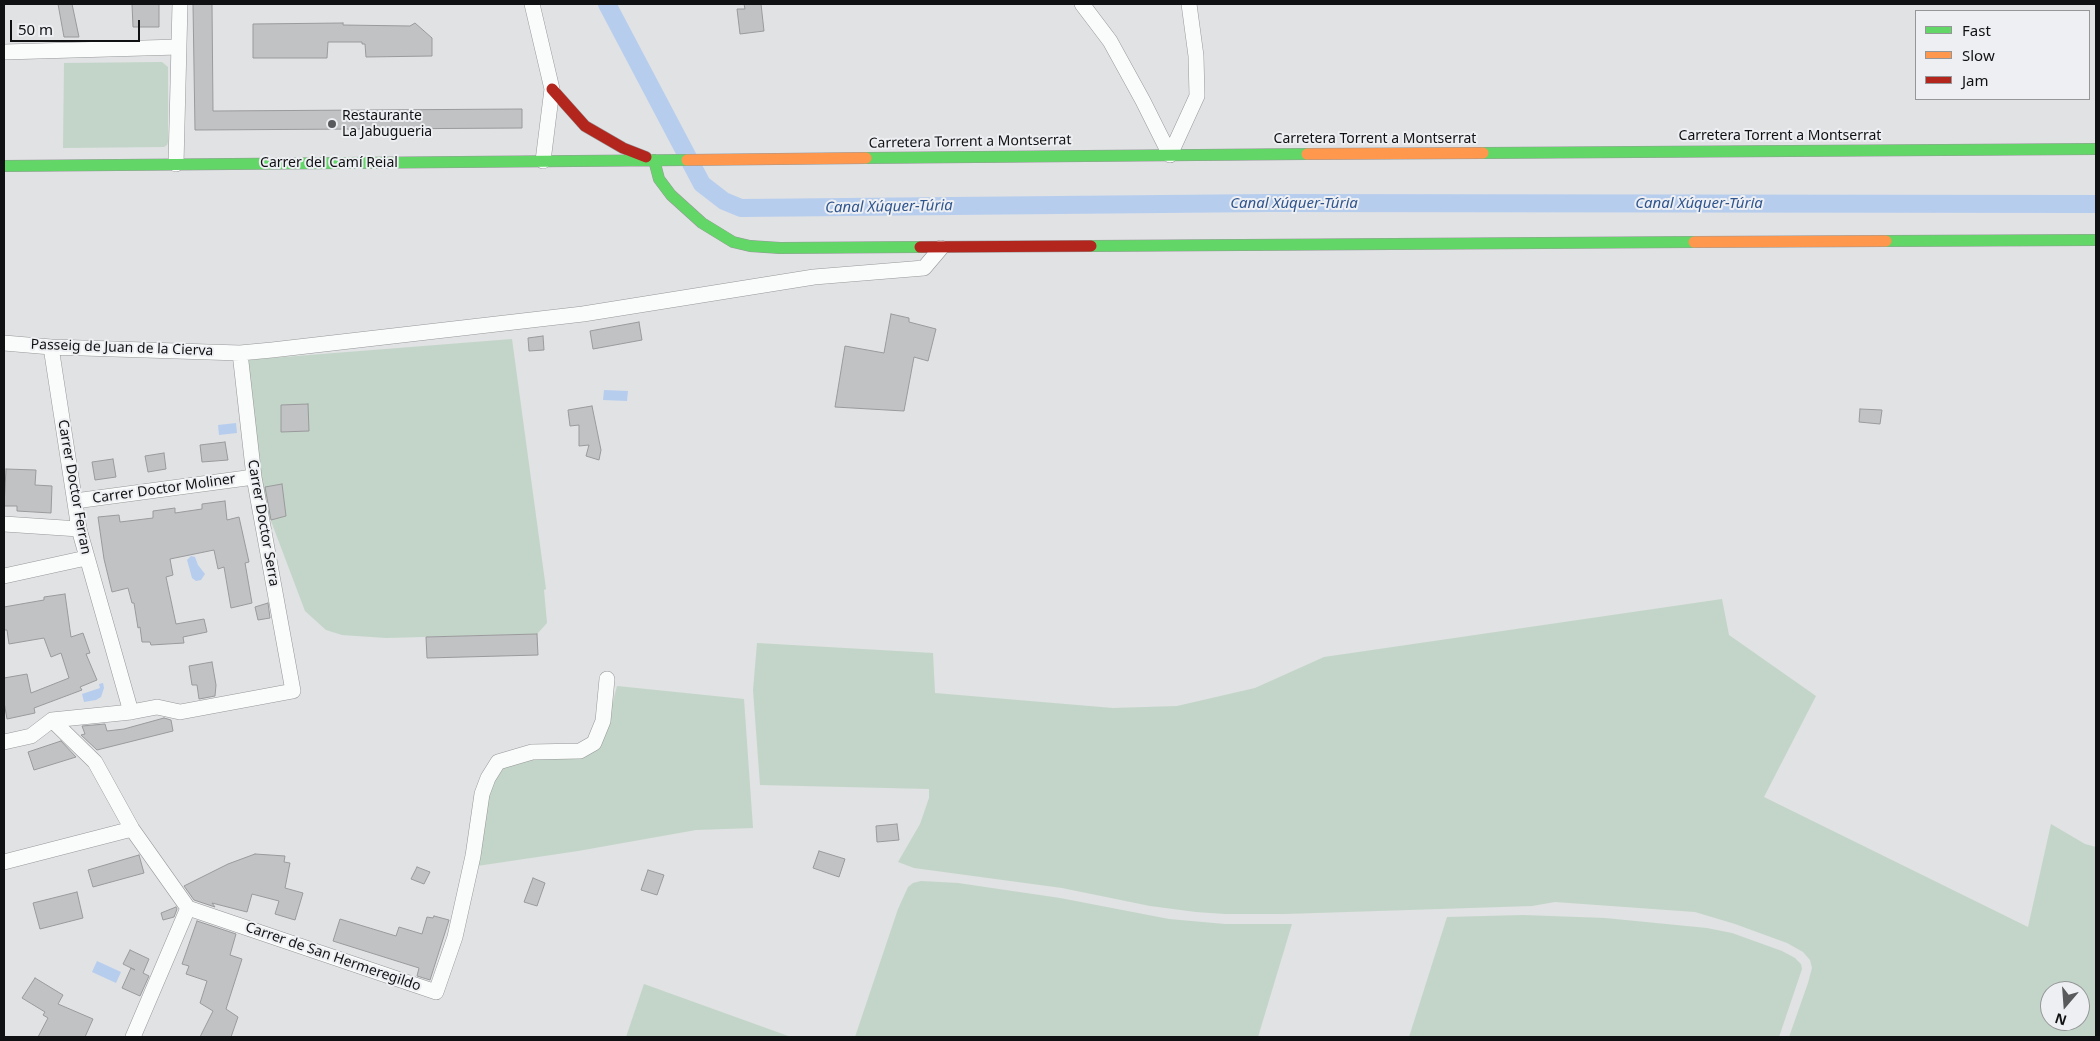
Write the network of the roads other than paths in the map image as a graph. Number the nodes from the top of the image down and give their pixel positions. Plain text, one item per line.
1 (180, 4) edge
2 (532, 4) edge
3 (1082, 4) edge
4 (1189, 4) edge
5 (179, 47) junction
6 (4, 52) edge
7 (552, 89) junction
8 (2096, 150) edge
9 (1170, 155) junction
10 (658, 160) junction
11 (543, 162) junction
12 (176, 164) junction
13 (4, 166) edge
14 (2096, 240) edge
15 (941, 248) junction
16 (4, 343) edge
17 (51, 347) junction
18 (240, 353) junction
19 (254, 477) junction
20 (75, 501) junction
21 (4, 524) edge
22 (79, 529) junction
23 (86, 558) junction
24 (4, 576) edge
25 (607, 679) dead end
26 (131, 712) junction
27 (52, 720) junction
28 (4, 742) edge
29 (132, 829) junction
30 (4, 862) edge
31 (188, 908) junction
32 (133, 1037) edge

1 - 5 street
2 - 7 street
3 - 9 street
4 - 9 street
5 - 6 street
5 - 12 street
7 - 10 main road
7 - 11 street
8 - 9 main road, Carretera Torrent a Montserrat
9 - 10 main road, Carretera Torrent a Montserrat
10 - 11 main road, Carrer del Camí Reial
10 - 15 main road
11 - 12 main road, Carrer del Camí Reial
12 - 13 main road, Carrer del Camí Reial
14 - 15 main road
15 - 18 street, Passeig de Juan de la Cierva
16 - 17 street, Passeig de Juan de la Cierva
17 - 18 street, Passeig de Juan de la Cierva
17 - 20 street, Carrer Doctor Ferran
18 - 19 street, Carrer Doctor Serra
19 - 20 street, Carrer Doctor Moliner
19 - 26 street, Carrer Doctor Serra
20 - 22 street, Carrer Doctor Ferran
21 - 22 street
22 - 23 street, Carrer Doctor Ferran
23 - 24 street
23 - 26 street, Carrer Doctor Ferran
25 - 31 street, Carrer de San Hermeregildo
26 - 27 street
27 - 28 street
27 - 29 street
29 - 30 street
29 - 31 street
31 - 32 street

